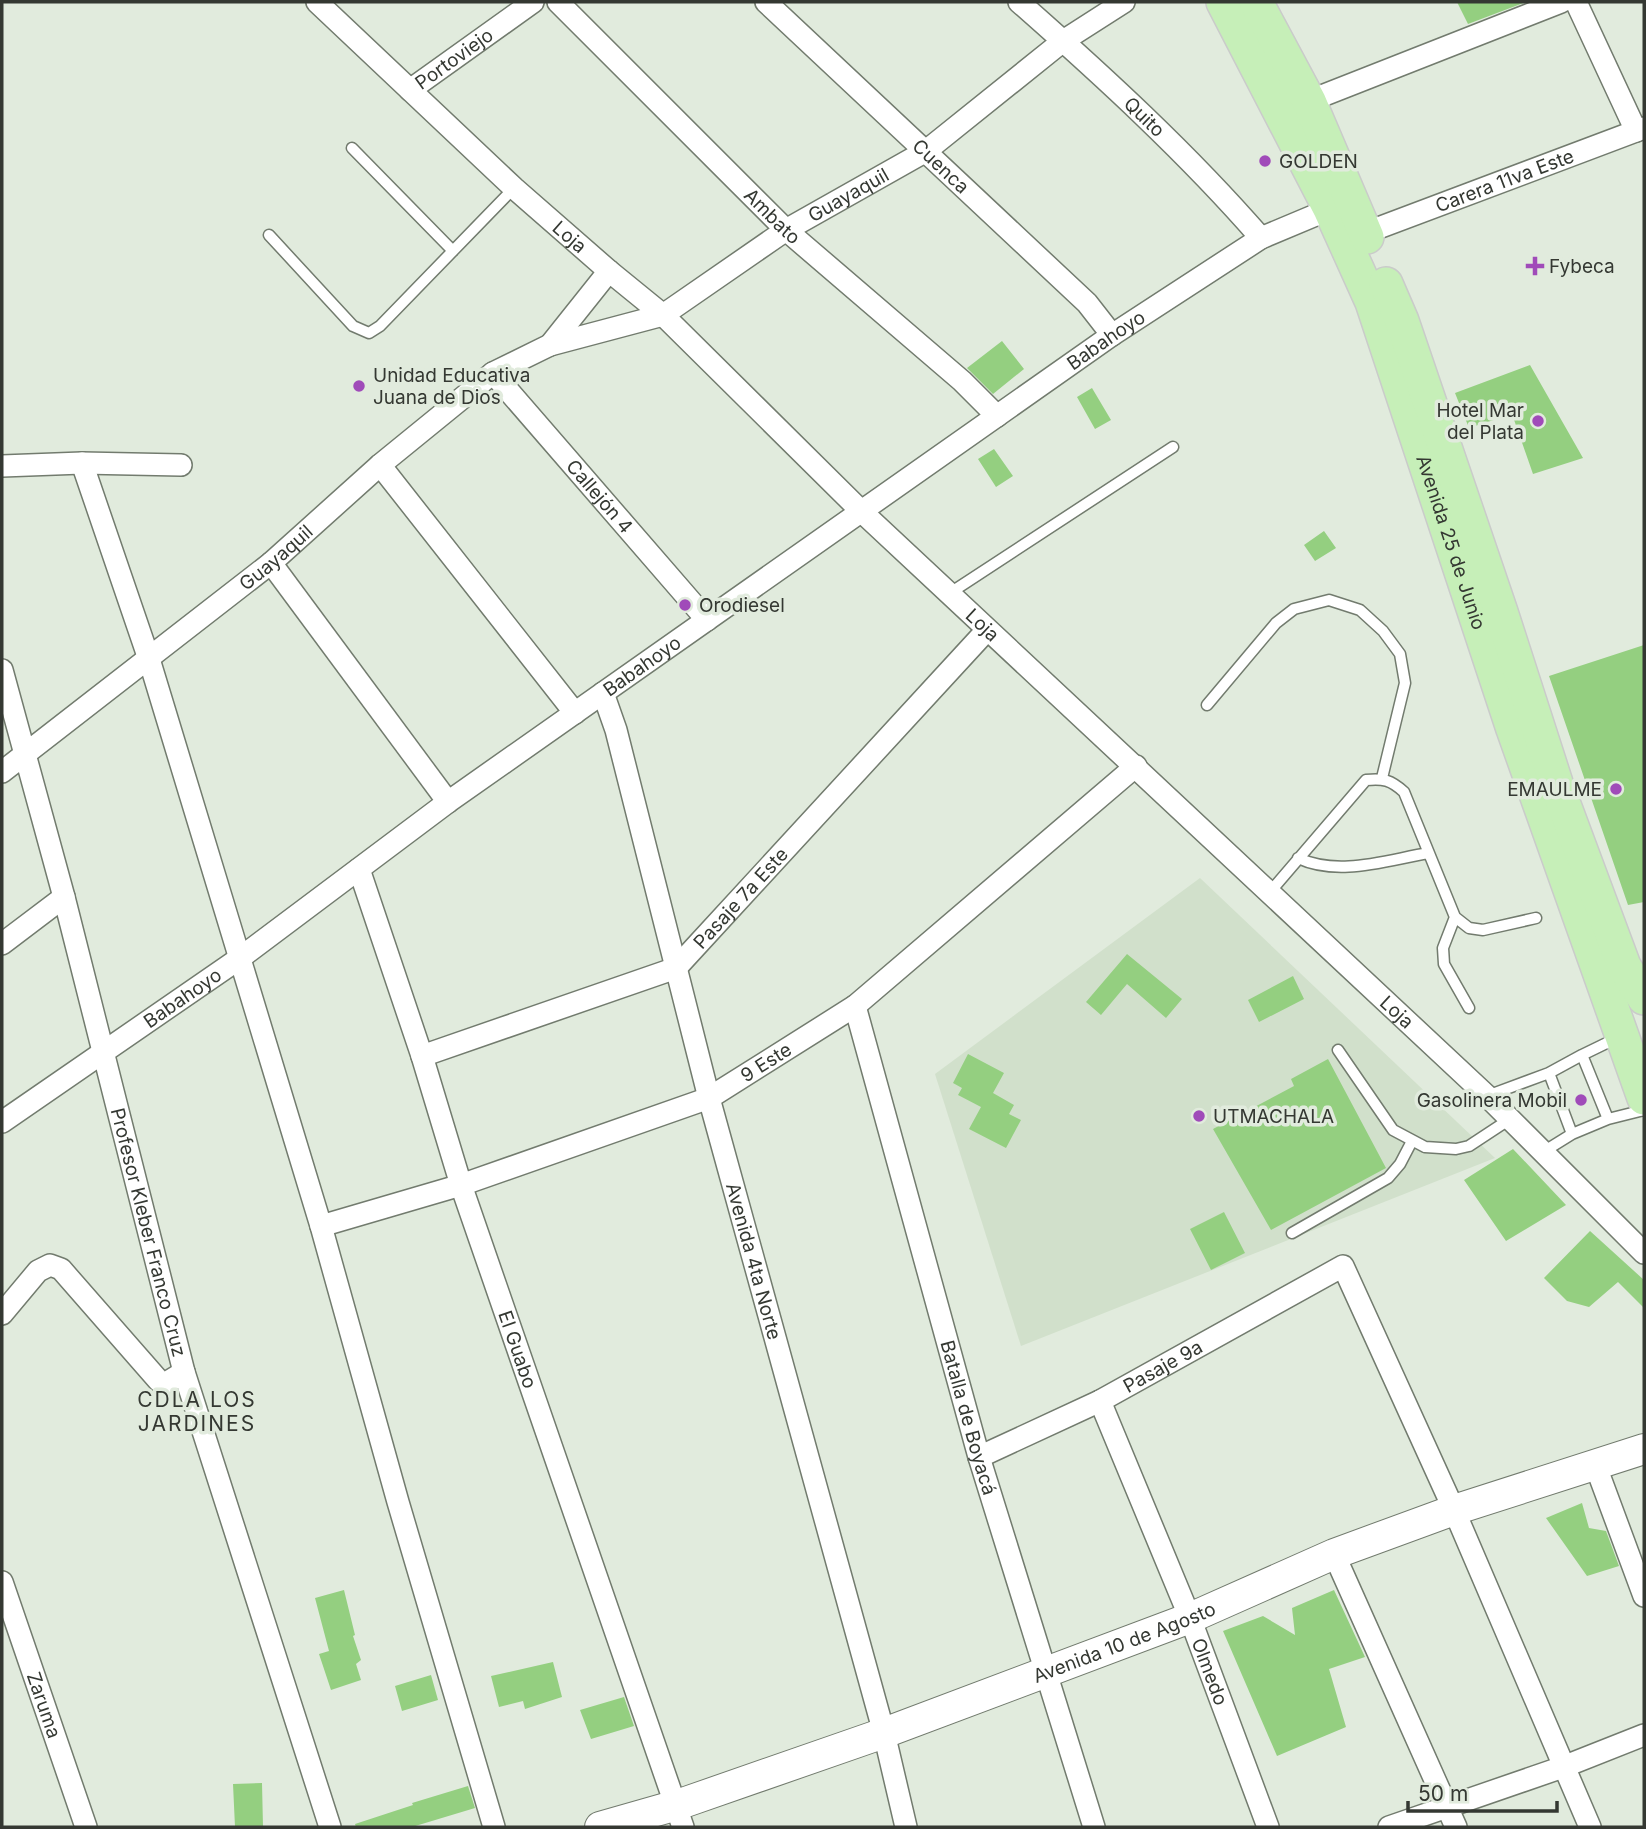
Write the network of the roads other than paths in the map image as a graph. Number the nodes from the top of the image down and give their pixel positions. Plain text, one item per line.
1 (317, 2) edge
2 (533, 2) edge
3 (558, 2) edge
4 (766, 2) edge
5 (1018, 2) edge
6 (1125, 2) edge
7 (1223, 2) edge
8 (1256, 2) edge
9 (1561, 2) edge
10 (1576, 2) edge
11 (1063, 41) junction
12 (410, 90) junction
13 (1309, 101) junction
14 (1640, 129) edge
15 (352, 148) dead end
16 (926, 151) junction
17 (514, 188) junction
18 (1330, 209) junction
19 (786, 230) junction
20 (1365, 233) junction
21 (269, 234) dead end
22 (1261, 238) junction
23 (453, 251) junction
24 (609, 271) junction
25 (663, 315) junction
26 (1112, 335) junction
27 (550, 345) junction
28 (493, 373) junction
29 (997, 416) junction
30 (1173, 447) dead end
31 (82, 463) junction
32 (181, 465) dead end
33 (380, 465) junction
34 (2, 466) edge
35 (861, 511) junction
36 (271, 563) junction
37 (950, 593) junction
38 (707, 620) junction
39 (987, 630) junction
40 (149, 659) junction
41 (2, 670) edge
42 (603, 693) junction
43 (1207, 705) dead end
44 (575, 713) junction
45 (26, 754) junction
46 (1136, 766) junction
47 (2, 772) edge
48 (1382, 778) junction
49 (448, 802) junction
50 (1429, 853) junction
51 (1298, 858) junction
52 (359, 869) junction
53 (1270, 892) junction
54 (64, 897) junction
55 (1455, 917) junction
56 (1536, 918) dead end
57 (2, 944) edge
58 (240, 958) junction
59 (676, 968) junction
60 (1644, 998) edge
61 (855, 1006) junction
62 (1469, 1009) dead end
63 (1622, 1036) junction
64 (1338, 1049) dead end
65 (103, 1052) junction
66 (1582, 1055) junction
67 (422, 1056) junction
68 (1549, 1073) junction
69 (1487, 1096) junction
70 (709, 1098) junction
71 (1644, 1098) edge
72 (1644, 1110) edge
73 (1510, 1119) junction
74 (1608, 1119) junction
75 (2, 1122) edge
76 (1572, 1134) junction
77 (1412, 1141) junction
78 (1542, 1152) junction
79 (461, 1185) junction
80 (321, 1226) junction
81 (1292, 1233) dead end
82 (1644, 1253) edge
83 (2, 1314) edge
84 (184, 1372) junction
85 (1100, 1401) junction
86 (1644, 1448) edge
87 (979, 1457) junction
88 (1595, 1464) junction
89 (1454, 1510) junction
90 (1334, 1554) junction
91 (2, 1582) edge
92 (1644, 1596) edge
93 (1190, 1618) junction
94 (1045, 1672) junction
95 (884, 1732) junction
96 (1644, 1735) edge
97 (1563, 1767) junction
98 (680, 1816) edge
99 (1451, 1818) edge
100 (86, 1827) edge
101 (330, 1827) edge
102 (494, 1827) edge
103 (600, 1827) edge
104 (906, 1827) edge
105 (1094, 1827) edge
106 (1268, 1827) edge
107 (1389, 1827) edge
108 (1590, 1827) edge

1 - 12 street, Loja
2 - 12 street, Portoviejo
3 - 19 street, Ambato
4 - 16 street, Cuenca
5 - 11 street, Quito
6 - 11 street, Guayaquil
7 - 18 main road, Avenida 25 de Junio
8 - 13 main road, Avenida 25 de Junio
9 - 13 street
10 - 14 street
11 - 16 street, Guayaquil
11 - 22 street, Quito
12 - 17 street, Loja
13 - 20 main road, Avenida 25 de Junio
14 - 20 street, Carera 11va Este
15 - 23 lane
16 - 19 street, Guayaquil
16 - 26 street, Cuenca
17 - 23 lane
17 - 24 street, Loja
18 - 22 street, Babahoyo
18 - 63 main road, Avenida 25 de Junio
19 - 25 street, Guayaquil
19 - 29 street, Ambato
20 - 60 main road, Avenida 25 de Junio
21 - 23 lane
22 - 26 street, Babahoyo
24 - 25 street, Loja
24 - 27 street, Guayaquil
25 - 27 street, Guayaquil
25 - 35 street, Loja
26 - 29 street, Babahoyo
27 - 28 street, Guayaquil
28 - 33 street, Guayaquil
28 - 38 street, Callejón 4
29 - 35 street, Babahoyo
30 - 37 lane
31 - 32 street
31 - 34 street
31 - 40 street
33 - 36 street, Guayaquil
33 - 44 street
35 - 37 street, Loja
35 - 38 street, Babahoyo
36 - 40 street, Guayaquil
36 - 49 street
37 - 39 street, Loja
38 - 42 street, Babahoyo
39 - 46 street, Loja
39 - 59 street, Pasaje 7a Este
40 - 45 street, Guayaquil
40 - 58 street
41 - 45 street, Profesor Kleber Franco Cruz
42 - 44 street, Babahoyo
42 - 59 street, Avenida 4ta Norte
43 - 48 lane
44 - 49 street, Babahoyo
45 - 47 street, Guayaquil
45 - 54 street, Profesor Kleber Franco Cruz
46 - 53 street, Loja
46 - 61 street, 9 Este
48 - 50 lane
48 - 51 lane
49 - 52 street, Babahoyo
50 - 51 lane
50 - 55 lane
51 - 53 lane
52 - 58 street, Babahoyo
52 - 67 street, El Guabo
53 - 69 street, Loja
54 - 57 street
54 - 65 street, Profesor Kleber Franco Cruz
55 - 56 lane
55 - 62 lane
58 - 65 street, Babahoyo
58 - 80 street
59 - 67 street, Pasaje 7a Este
59 - 70 street, Avenida 4ta Norte
61 - 70 street, 9 Este
61 - 87 street, Batalla de Boyacá
63 - 66 lane
63 - 71 main road, Avenida 25 de Junio
64 - 77 lane
65 - 75 street, Babahoyo
65 - 84 street, Profesor Kleber Franco Cruz
66 - 68 lane
66 - 74 lane
67 - 79 street, El Guabo
68 - 69 lane
68 - 76 lane
69 - 73 street, Loja
70 - 79 street, 9 Este
70 - 95 street, Avenida 4ta Norte
72 - 74 lane
73 - 77 lane
73 - 78 street, Loja
74 - 76 lane
76 - 78 lane
77 - 81 lane
78 - 82 street, Loja
79 - 80 street, 9 Este
79 - 98 street, El Guabo
80 - 102 street
83 - 84 street
84 - 101 street, Profesor Kleber Franco Cruz
85 - 87 street, Pasaje 9a
85 - 89 street, Pasaje 9a
85 - 93 street, Olmedo
86 - 88 street, Avenida 10 de Agosto
87 - 94 street, Batalla de Boyacá
88 - 89 street, Avenida 10 de Agosto
88 - 92 street
89 - 90 street, Avenida 10 de Agosto
89 - 97 street
90 - 93 street, Avenida 10 de Agosto
90 - 99 street
91 - 100 street, Zaruma
93 - 94 street, Avenida 10 de Agosto
93 - 106 street, Olmedo
94 - 95 street, Avenida 10 de Agosto
94 - 105 street, Batalla de Boyacá
95 - 98 street, Avenida 10 de Agosto
95 - 104 street, Avenida 4ta Norte
96 - 97 street
97 - 99 street
97 - 108 street
98 - 103 street, Avenida 10 de Agosto
99 - 107 street

